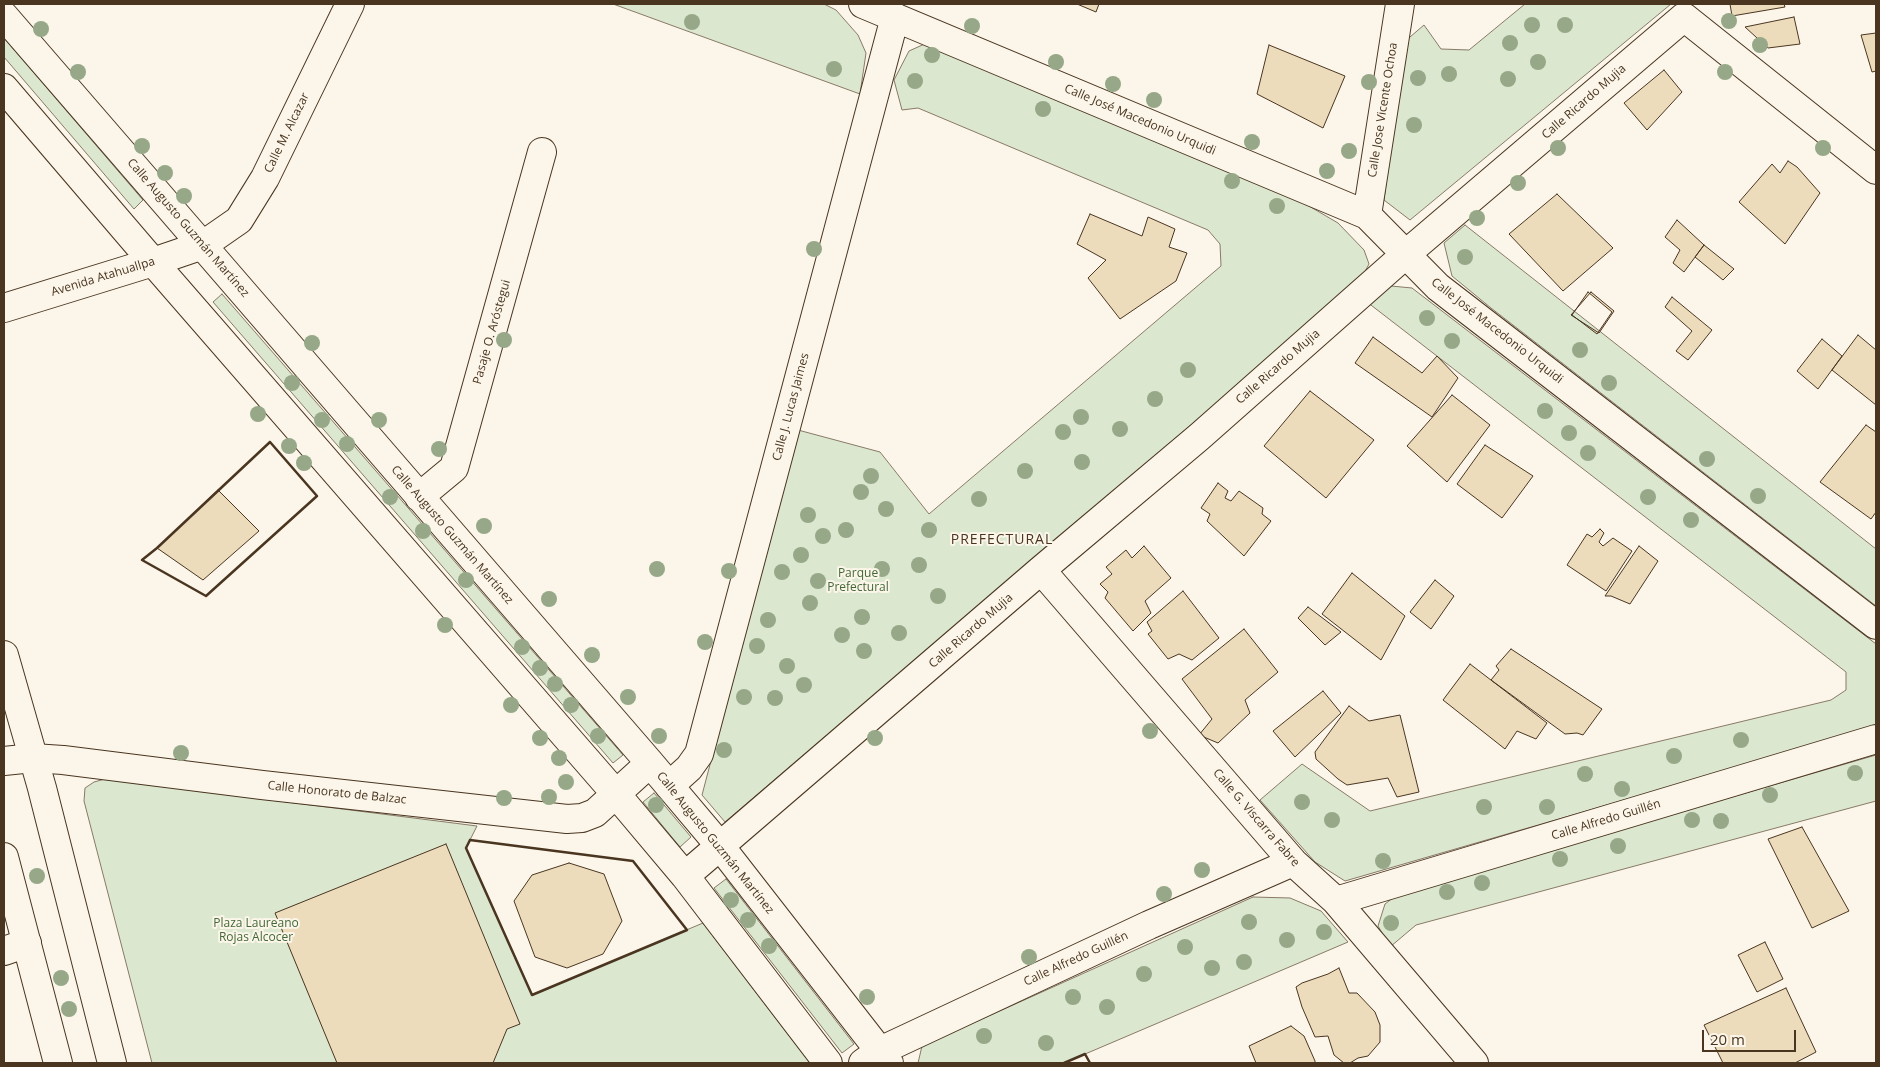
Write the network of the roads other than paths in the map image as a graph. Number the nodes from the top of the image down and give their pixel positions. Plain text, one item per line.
1 (350, 4) edge
2 (863, 4) edge
3 (1400, 4) edge
4 (4, 16) edge
5 (895, 18) junction
6 (4, 88) edge
7 (542, 152) dead end
8 (1876, 170) edge
9 (1367, 215) junction
10 (202, 244) junction
11 (1406, 254) junction
12 (152, 262) junction
13 (4, 308) edge
14 (419, 497) junction
15 (1041, 570) junction
16 (1876, 625) edge
17 (4, 655) edge
18 (1876, 739) edge
19 (34, 758) junction
20 (4, 761) edge
21 (650, 763) junction
22 (669, 786) junction
23 (616, 794) junction
24 (720, 846) junction
25 (4, 857) edge
26 (1293, 862) junction
27 (685, 876) junction
28 (1336, 901) junction
29 (15, 947) edge
30 (877, 1059) edge
31 (58, 1063) edge
32 (112, 1063) edge
33 (828, 1063) edge
34 (1474, 1063) edge

1 - 10 street, Calle M. Alcazar
2 - 5 street, Calle José Macedonio Urquidi
3 - 9 street, Calle Jose Vicente Ochoa
4 - 10 street, Calle Augusto Guzmán Martínez
5 - 9 street, Calle José Macedonio Urquidi
5 - 22 street, Calle J. Lucas Jaimes
6 - 12 street
7 - 14 street, Pasaje O. Aróstegui
8 - 11 street, Calle Ricardo Mujia
9 - 11 street, Calle José Macedonio Urquidi
10 - 12 street, Avenida Atahuallpa
10 - 14 street, Calle Augusto Guzmán Martínez
11 - 15 street, Calle Ricardo Mujia
11 - 16 street, Calle José Macedonio Urquidi
12 - 13 street, Avenida Atahuallpa
12 - 23 street
14 - 21 street, Calle Augusto Guzmán Martínez
15 - 24 street, Calle Ricardo Mujia
15 - 26 street, Calle G. Viscarra Fabre
17 - 19 street
18 - 28 street, Calle Alfredo Guillén
19 - 20 street, Calle Honorato de Balzac
19 - 23 street, Calle Honorato de Balzac
19 - 32 street
21 - 22 street, Calle Augusto Guzmán Martínez
21 - 23 street, Calle Honorato de Balzac
22 - 24 street, Calle Augusto Guzmán Martínez
23 - 27 street
24 - 27 street, Calle Ricardo Mujia
24 - 30 street, Calle Augusto Guzmán Martínez
25 - 29 street
26 - 28 street, Calle G. Viscarra Fabre
26 - 30 street, Calle Alfredo Guillén
27 - 33 street
28 - 34 street, Calle G. Viscarra Fabre
29 - 31 street

